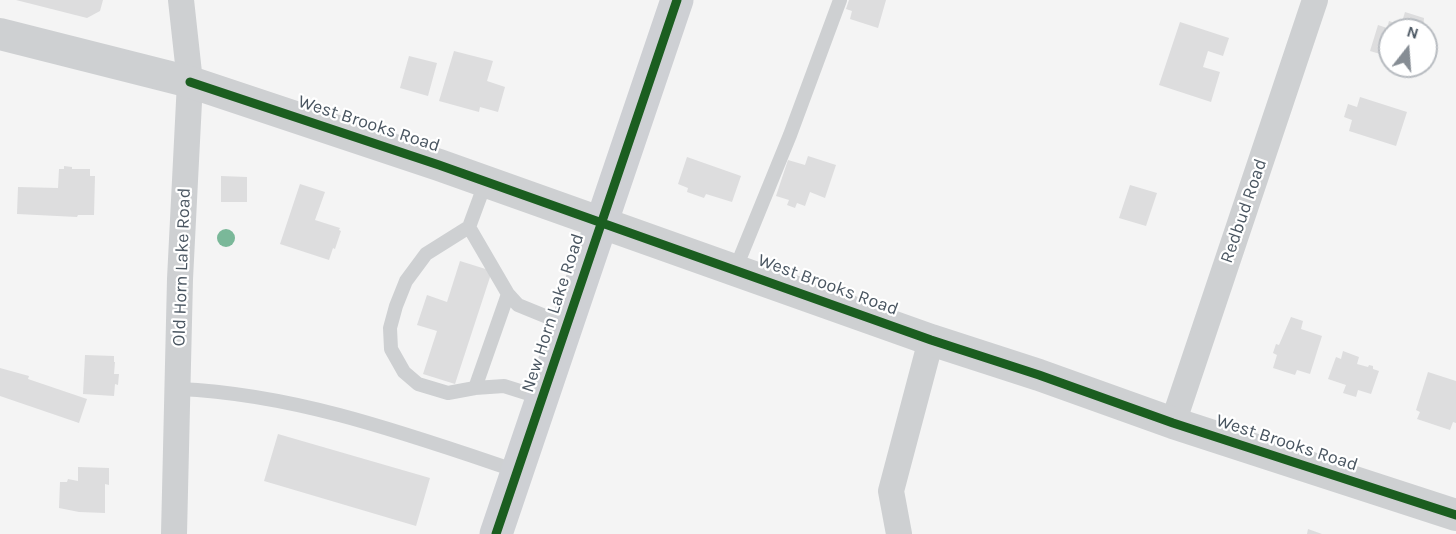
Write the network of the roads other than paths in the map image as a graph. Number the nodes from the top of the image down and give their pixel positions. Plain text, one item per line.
1 (181, 0) edge
2 (677, 0) edge
3 (840, 0) edge
4 (1315, 0) edge
5 (0, 34) edge
6 (190, 82) junction
7 (486, 181) junction
8 (601, 221) junction
9 (469, 227) junction
10 (735, 270) junction
11 (508, 294) junction
12 (567, 325) junction
13 (931, 340) junction
14 (178, 388) junction
15 (475, 388) junction
16 (542, 398) junction
17 (1173, 423) junction
18 (517, 471) junction
19 (1456, 515) edge
20 (174, 534) edge
21 (496, 534) edge
22 (899, 534) edge

1 - 6 street, Old Horn Lake Road
2 - 8 main road, New Horn Lake Road
3 - 10 lane
4 - 17 street, Redbud Road
5 - 6 street, West Brooks Road
6 - 7 street, West Brooks Road
6 - 14 street, Old Horn Lake Road
7 - 8 street, West Brooks Road
7 - 9 lane
8 - 10 street, West Brooks Road
8 - 12 main road, New Horn Lake Road
9 - 11 lane
9 - 15 lane
10 - 13 street, West Brooks Road
11 - 12 lane
11 - 15 lane
12 - 16 main road, New Horn Lake Road
13 - 17 street, West Brooks Road
13 - 22 street
14 - 18 lane
14 - 20 street, Old Horn Lake Road
15 - 16 lane
16 - 18 main road, New Horn Lake Road
17 - 19 street, West Brooks Road
18 - 21 main road, New Horn Lake Road

